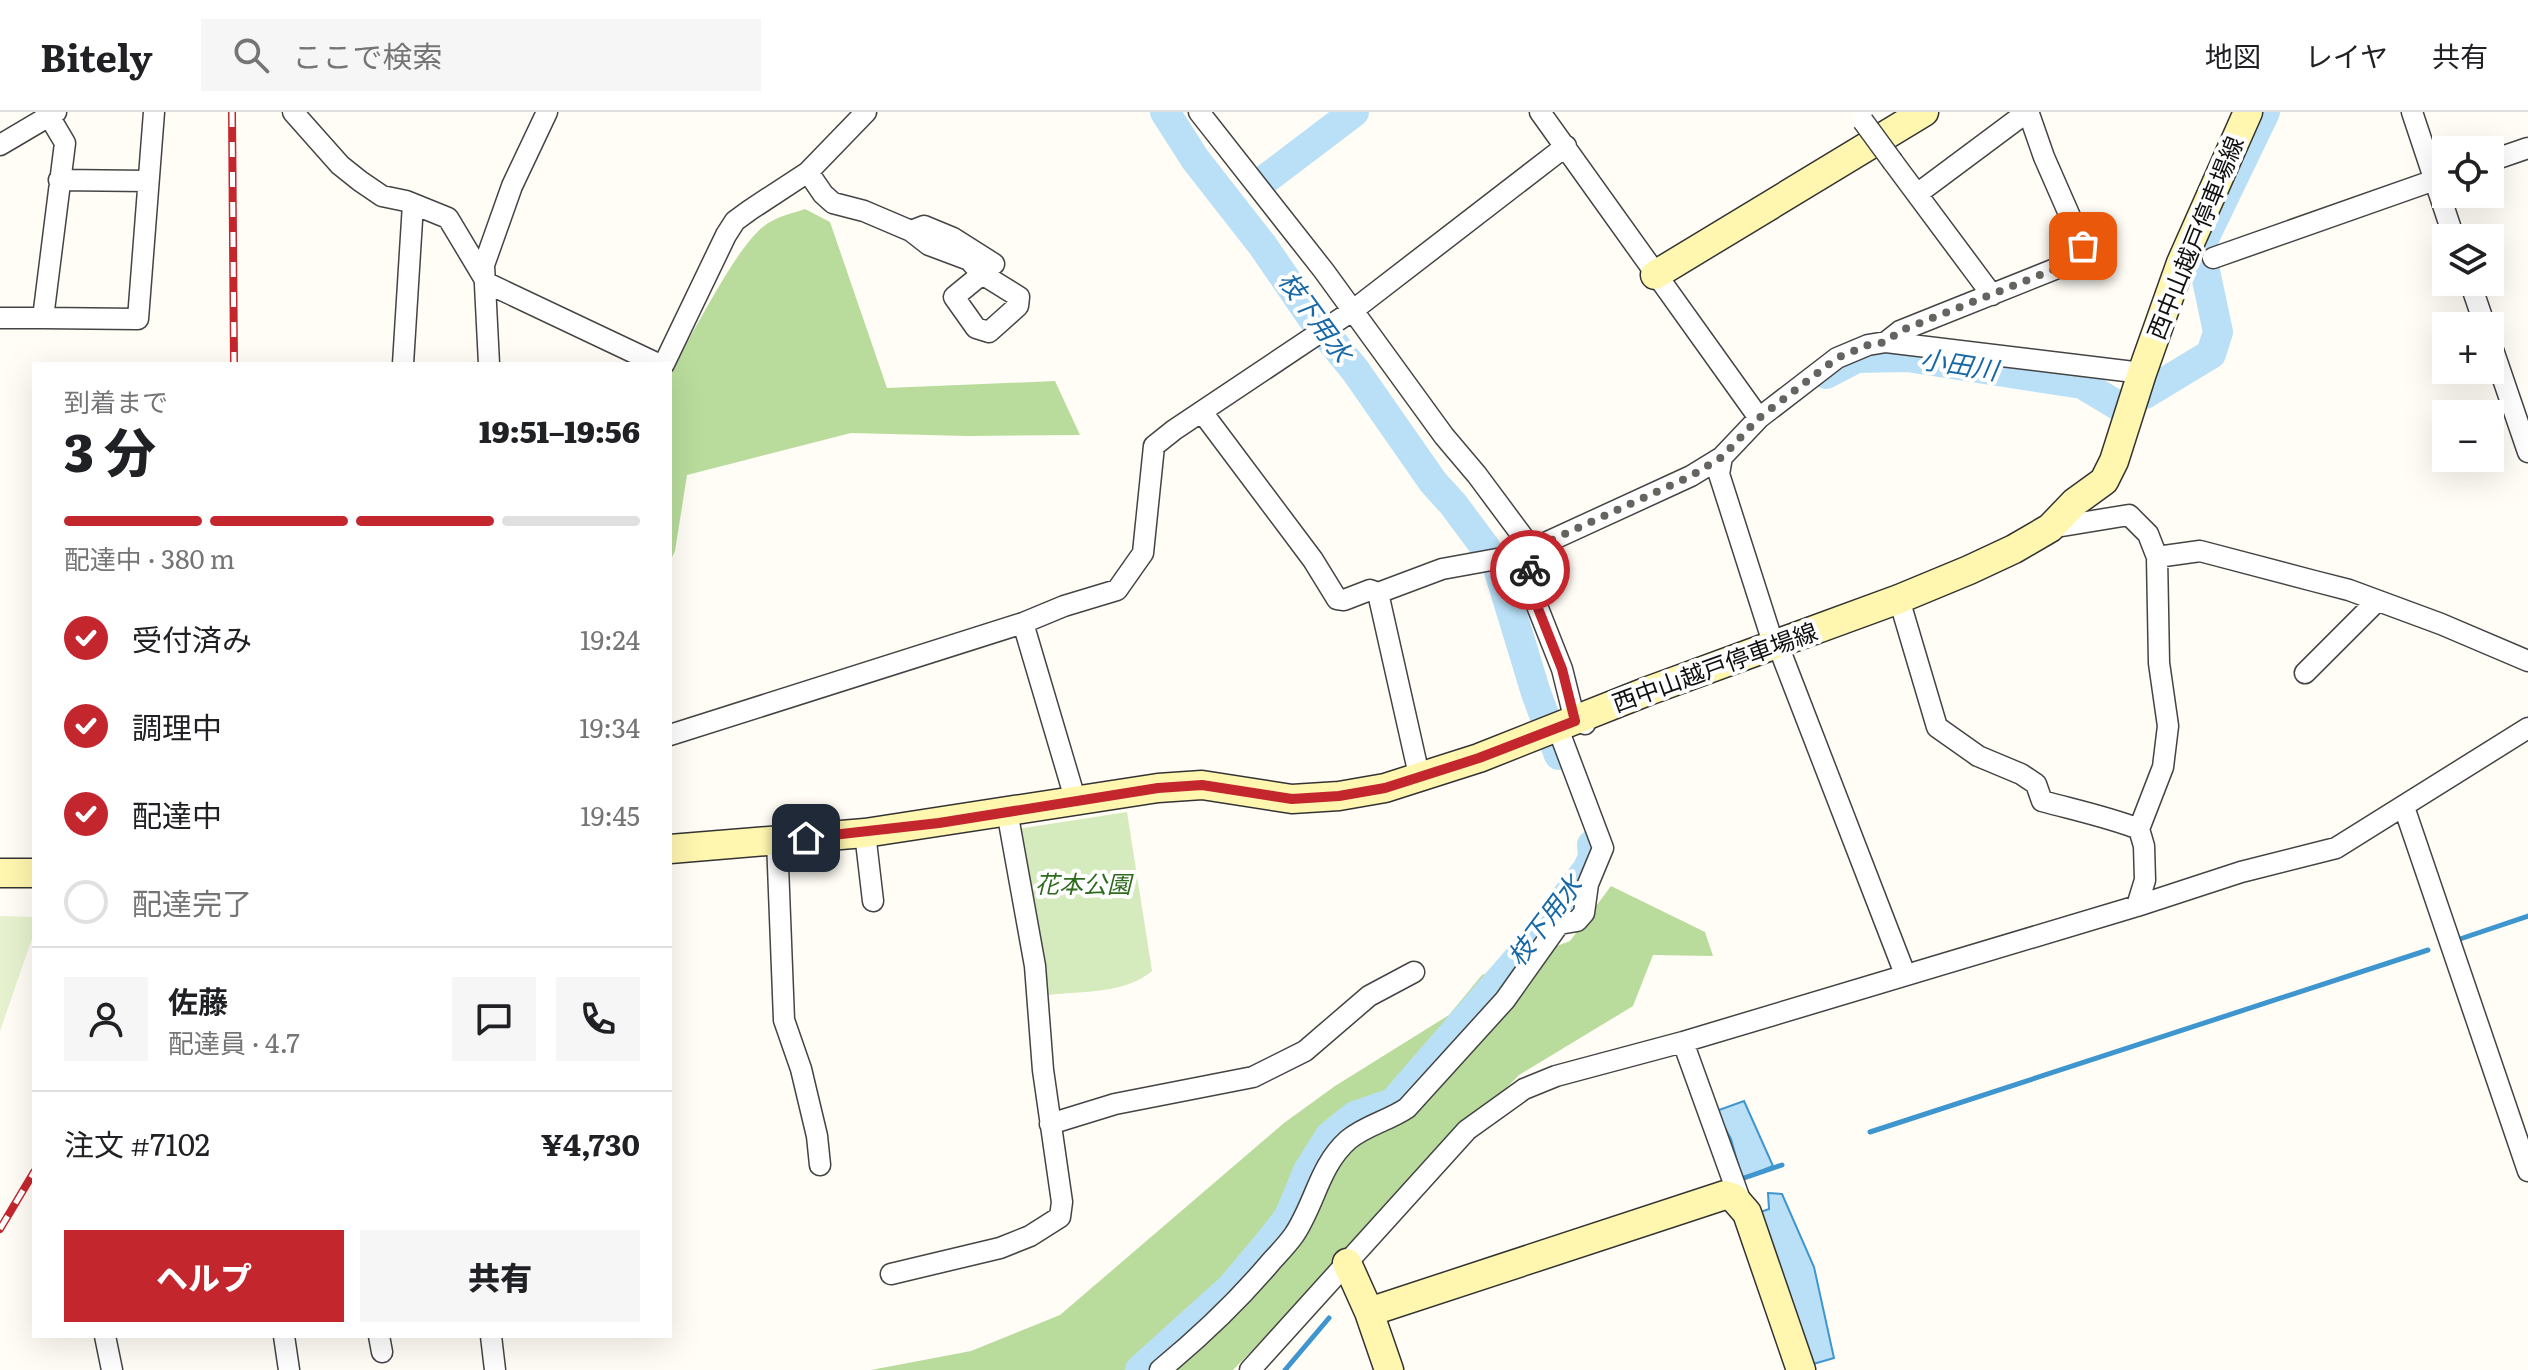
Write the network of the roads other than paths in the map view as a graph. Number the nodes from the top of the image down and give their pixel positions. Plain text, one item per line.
1 (154, 112) edge
2 (293, 112) edge
3 (547, 112) edge
4 (866, 112) edge
5 (1199, 112) edge
6 (1540, 112) edge
7 (1924, 112) edge
8 (2248, 112) edge
9 (2412, 112) edge
10 (52, 114) edge
11 (1860, 116) edge
12 (0, 145) edge
13 (1566, 146) junction
14 (2528, 148) edge
15 (2504, 156) edge
16 (2432, 159) edge
17 (808, 172) junction
18 (59, 180) junction
19 (148, 181) junction
20 (2432, 181) edge
21 (1917, 194) junction
22 (413, 204) junction
23 (2213, 258) dead end
24 (988, 269) dead end
25 (1655, 275) junction
26 (487, 283) junction
27 (1992, 295) junction
28 (1344, 316) junction
29 (0, 318) edge
30 (43, 318) junction
31 (1886, 342) junction
32 (403, 362) edge
33 (489, 362) edge
34 (657, 362) edge
35 (662, 362) edge
36 (2142, 373) junction
37 (2504, 382) edge
38 (1202, 412) junction
39 (1759, 418) junction
40 (2528, 452) edge
41 (1722, 457) junction
42 (2050, 528) junction
43 (1532, 549) junction
44 (2157, 557) junction
45 (1378, 593) junction
46 (1899, 599) junction
47 (2377, 601) junction
48 (1023, 623) junction
49 (1774, 646) junction
50 (2528, 661) edge
51 (2305, 673) dead end
52 (1567, 727) junction
53 (2528, 728) edge
54 (672, 734) edge
55 (1419, 775) junction
56 (1076, 802) junction
57 (2404, 807) junction
58 (1007, 811) junction
59 (2139, 829) junction
60 (865, 833) junction
61 (777, 840) junction
62 (672, 849) edge
63 (0, 873) edge
64 (32, 873) edge
65 (873, 901) dead end
66 (2137, 906) junction
67 (1414, 972) dead end
68 (1905, 974) junction
69 (1683, 1042) junction
70 (1050, 1124) junction
71 (820, 1165) dead end
72 (2528, 1171) edge
73 (1743, 1208) junction
74 (1347, 1263) junction
75 (891, 1274) dead end
76 (1369, 1312) junction
77 (105, 1338) edge
78 (284, 1338) edge
79 (491, 1338) edge
80 (112, 1370) edge
81 (289, 1370) edge
82 (495, 1370) edge
83 (1160, 1370) edge
84 (1250, 1370) edge
85 (1389, 1370) edge
86 (1801, 1370) edge

1 - 19 street
2 - 22 street
3 - 26 street
4 - 17 street
5 - 28 street
6 - 13 street
7 - 25 main road
8 - 36 main road, 西中山越戸停車場線
9 - 16 street
10 - 12 street
10 - 18 street
11 - 21 street, bridge
13 - 25 street
13 - 28 street
14 - 15 street
17 - 24 street
17 - 35 street
18 - 19 street
18 - 30 street
19 - 30 street
20 - 23 street
21 - 27 street
21 - 27 street
22 - 26 street
22 - 32 street
25 - 39 street
26 - 33 street
26 - 34 street
27 - 31 street
28 - 38 street
28 - 43 street
29 - 30 street
31 - 36 street
31 - 39 street
36 - 42 main road, 西中山越戸停車場線
37 - 40 street
38 - 45 street
38 - 48 street
39 - 41 street
41 - 43 street
41 - 49 street
42 - 44 street
42 - 46 main road, 西中山越戸停車場線
43 - 45 street
43 - 52 street
44 - 47 street
44 - 59 street
45 - 55 street
46 - 49 main road, 西中山越戸停車場線
46 - 59 street
47 - 50 street
47 - 51 street
48 - 54 street
48 - 56 street
49 - 52 main road, 西中山越戸停車場線
49 - 68 street
52 - 55 main road, 西中山越戸停車場線
52 - 83 street
53 - 57 street
55 - 56 main road, 西中山越戸停車場線
56 - 58 main road, 西中山越戸停車場線
57 - 66 street
57 - 72 street
58 - 60 main road, 西中山越戸停車場線
58 - 70 street
59 - 66 street
60 - 61 main road, 西中山越戸停車場線
60 - 65 street
61 - 62 main road, 西中山越戸停車場線
61 - 71 street
63 - 64 main road
66 - 68 street
67 - 70 street
68 - 69 street
69 - 73 street
69 - 74 street
70 - 75 street
73 - 76 main road
73 - 86 main road
74 - 76 main road
74 - 84 street
76 - 85 main road
77 - 80 street
78 - 81 street
79 - 82 street

